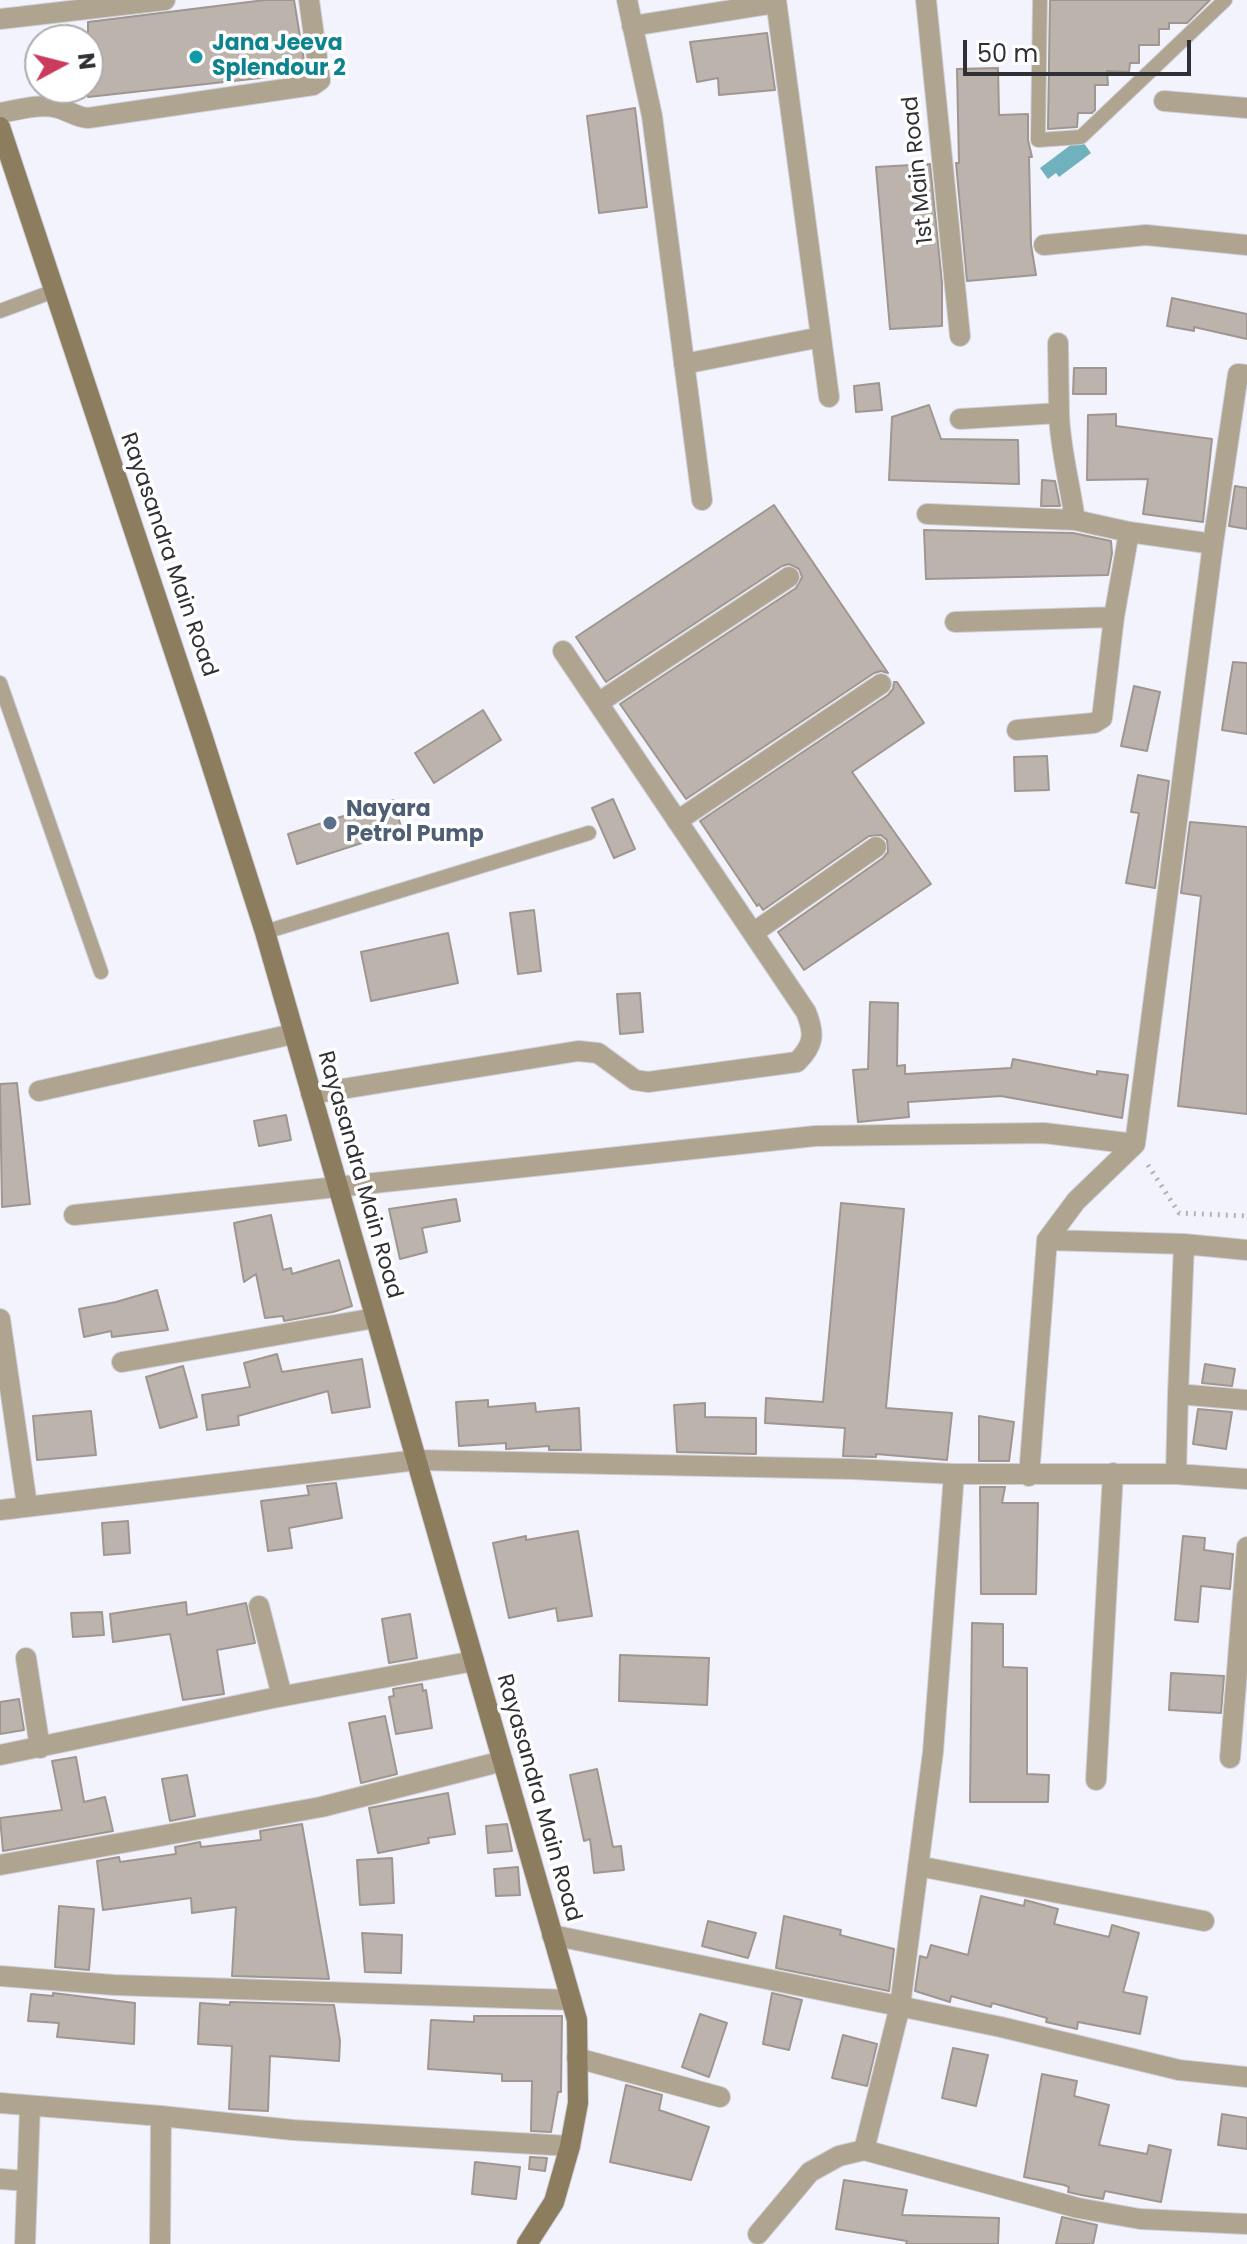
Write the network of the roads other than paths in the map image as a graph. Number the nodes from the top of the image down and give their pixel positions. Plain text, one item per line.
1 (165, 0) edge
2 (309, 0) edge
3 (627, 0) edge
4 (926, 0) edge
5 (1040, 0) edge
6 (1225, 0) edge
7 (776, 1) edge
8 (0, 19) edge
9 (632, 26) junction
10 (1164, 101) dead end
11 (1247, 108) edge
12 (0, 113) edge
13 (0, 127) edge
14 (1044, 245) dead end
15 (1247, 245) edge
16 (54, 291) junction
17 (0, 311) edge
18 (960, 336) dead end
19 (821, 337) junction
20 (1058, 343) dead end
21 (684, 364) junction
22 (1247, 375) edge
23 (829, 397) dead end
24 (1059, 413) junction
25 (960, 419) dead end
26 (702, 500) dead end
27 (927, 514) dead end
28 (1075, 520) junction
29 (1129, 532) junction
30 (1213, 544) junction
31 (789, 577) dead end
32 (1114, 617) junction
33 (955, 622) dead end
34 (563, 651) dead end
35 (0, 683) edge
36 (881, 684) dead end
37 (598, 703) junction
38 (1017, 730) dead end
39 (677, 821) junction
40 (589, 833) dead end
41 (876, 847) dead end
42 (265, 932) junction
43 (753, 933) junction
44 (101, 972) dead end
45 (293, 1034) junction
46 (39, 1091) dead end
47 (311, 1094) junction
48 (1135, 1144) junction
49 (336, 1186) junction
50 (74, 1215) dead end
51 (1047, 1240) junction
52 (1184, 1244) junction
53 (1247, 1250) edge
54 (375, 1318) junction
55 (0, 1319) edge
56 (122, 1362) dead end
57 (1178, 1394) junction
58 (1247, 1400) edge
59 (417, 1460) junction
60 (1113, 1473) junction
61 (954, 1474) junction
62 (1176, 1474) junction
63 (1029, 1476) junction
64 (1247, 1479) edge
65 (27, 1505) junction
66 (0, 1510) edge
67 (1247, 1547) edge
68 (259, 1606) dead end
69 (26, 1658) dead end
70 (474, 1661) junction
71 (282, 1696) junction
72 (40, 1748) junction
73 (0, 1755) edge
74 (1230, 1758) dead end
75 (503, 1761) junction
76 (1096, 1780) dead end
77 (0, 1865) edge
78 (918, 1866) junction
79 (1204, 1921) dead end
80 (552, 1935) junction
81 (0, 1976) edge
82 (571, 2000) junction
83 (900, 2006) junction
84 (577, 2058) junction
85 (1247, 2077) edge
86 (720, 2097) dead end
87 (0, 2103) edge
88 (30, 2106) junction
89 (161, 2116) junction
90 (570, 2146) junction
91 (864, 2150) junction
92 (0, 2179) edge
93 (26, 2181) junction
94 (1247, 2224) edge
95 (758, 2234) dead end
96 (25, 2244) edge
97 (160, 2244) edge
98 (527, 2244) edge

1 - 8 street
2 - 12 street
3 - 9 street
4 - 18 street, 1st Main Road
5 - 6 lane
7 - 9 street
7 - 19 street
9 - 21 street
10 - 11 street
13 - 16 street, Rayasandra Main Road
14 - 15 street
16 - 17 lane
16 - 42 street, Rayasandra Main Road
19 - 21 street
19 - 23 street
20 - 24 street
21 - 26 street
22 - 30 street
24 - 25 street
24 - 28 street
27 - 28 street
28 - 29 street
29 - 30 street
29 - 32 street
30 - 48 street
31 - 37 street
32 - 33 street
32 - 38 street
34 - 37 street
35 - 44 lane
36 - 39 street
37 - 39 street
39 - 43 street
40 - 42 lane
41 - 43 street
42 - 45 street, Rayasandra Main Road
43 - 47 street
45 - 46 street
45 - 47 street, Rayasandra Main Road
47 - 49 street, Rayasandra Main Road
48 - 49 street
48 - 51 street
49 - 50 street
49 - 54 street, Rayasandra Main Road
51 - 52 street
51 - 63 street
52 - 53 street
52 - 57 street
54 - 56 street
54 - 59 street, Rayasandra Main Road
55 - 65 street
57 - 58 street
57 - 62 street
59 - 61 street
59 - 65 street
59 - 70 street, Rayasandra Main Road
60 - 62 street
60 - 63 street
60 - 76 street
61 - 63 street
61 - 78 street
62 - 64 street
65 - 66 street
67 - 74 street
68 - 71 street
69 - 72 street
70 - 71 street
70 - 75 street, Rayasandra Main Road
71 - 72 street
72 - 73 street
75 - 77 street
75 - 80 street, Rayasandra Main Road
78 - 79 street
78 - 83 street
80 - 82 street, Rayasandra Main Road
80 - 83 street
81 - 82 street
82 - 84 street, Rayasandra Main Road
83 - 85 street
83 - 91 street
84 - 86 street
84 - 90 street, Rayasandra Main Road
87 - 88 street
88 - 89 street
88 - 93 street
89 - 90 street
89 - 97 street
90 - 98 street, Rayasandra Main Road
91 - 94 street
91 - 95 street
92 - 93 street
93 - 96 street

